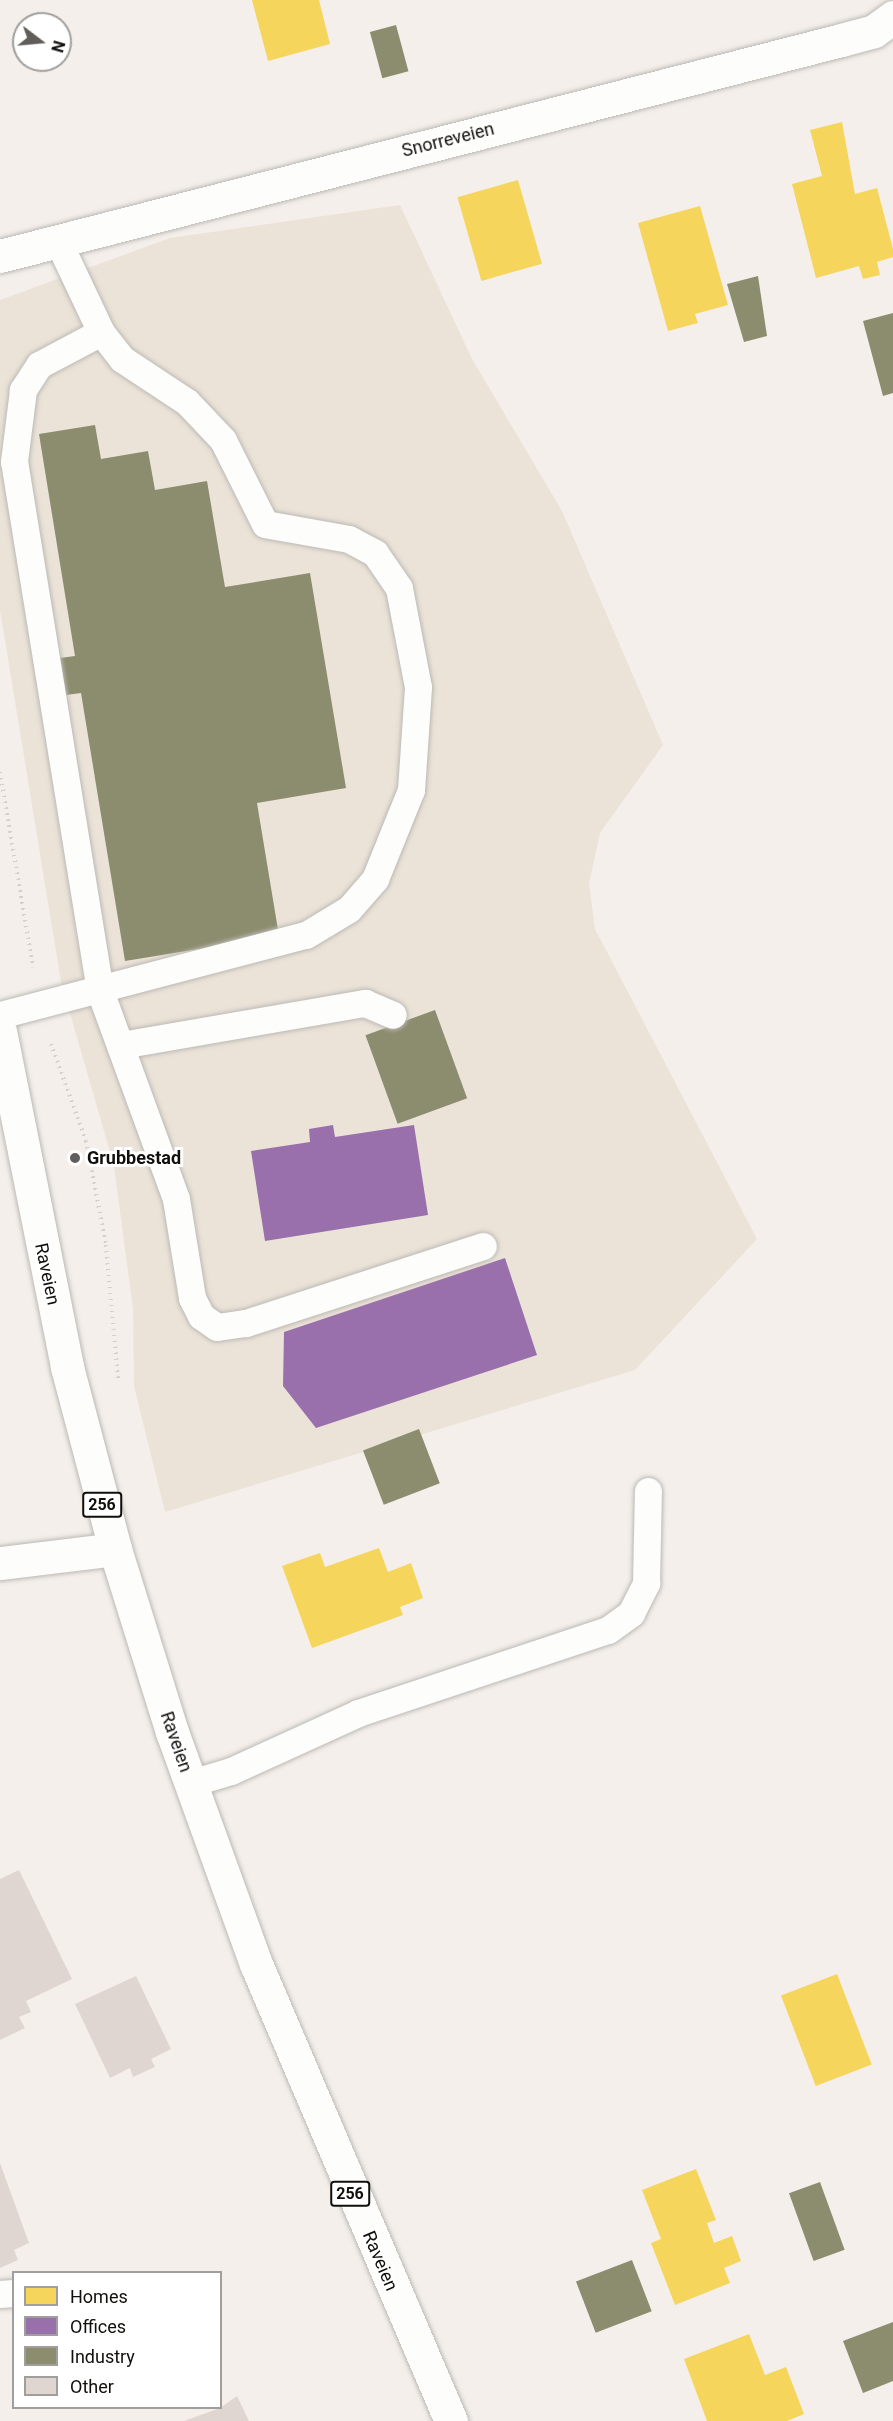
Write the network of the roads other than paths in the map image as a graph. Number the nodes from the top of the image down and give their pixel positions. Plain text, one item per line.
1 (893, 17) edge
2 (58, 241) junction
3 (0, 256) edge
4 (101, 332) junction
5 (100, 991) junction
6 (0, 1015) edge
7 (393, 1015) dead end
8 (0, 1031) edge
9 (121, 1045) junction
10 (483, 1246) dead end
11 (648, 1491) dead end
12 (114, 1549) junction
13 (0, 1563) edge
14 (191, 1783) junction
15 (451, 2421) edge

1 - 2 main road, Snorreveien
2 - 3 main road, Snorreveien
2 - 4 lane
4 - 5 lane
4 - 5 lane
5 - 6 lane
5 - 9 lane
7 - 9 lane
8 - 12 main road, Raveien / 256
9 - 10 lane
11 - 14 lane
12 - 13 main road
12 - 14 main road, Raveien / 256
14 - 15 main road, Raveien / 256

